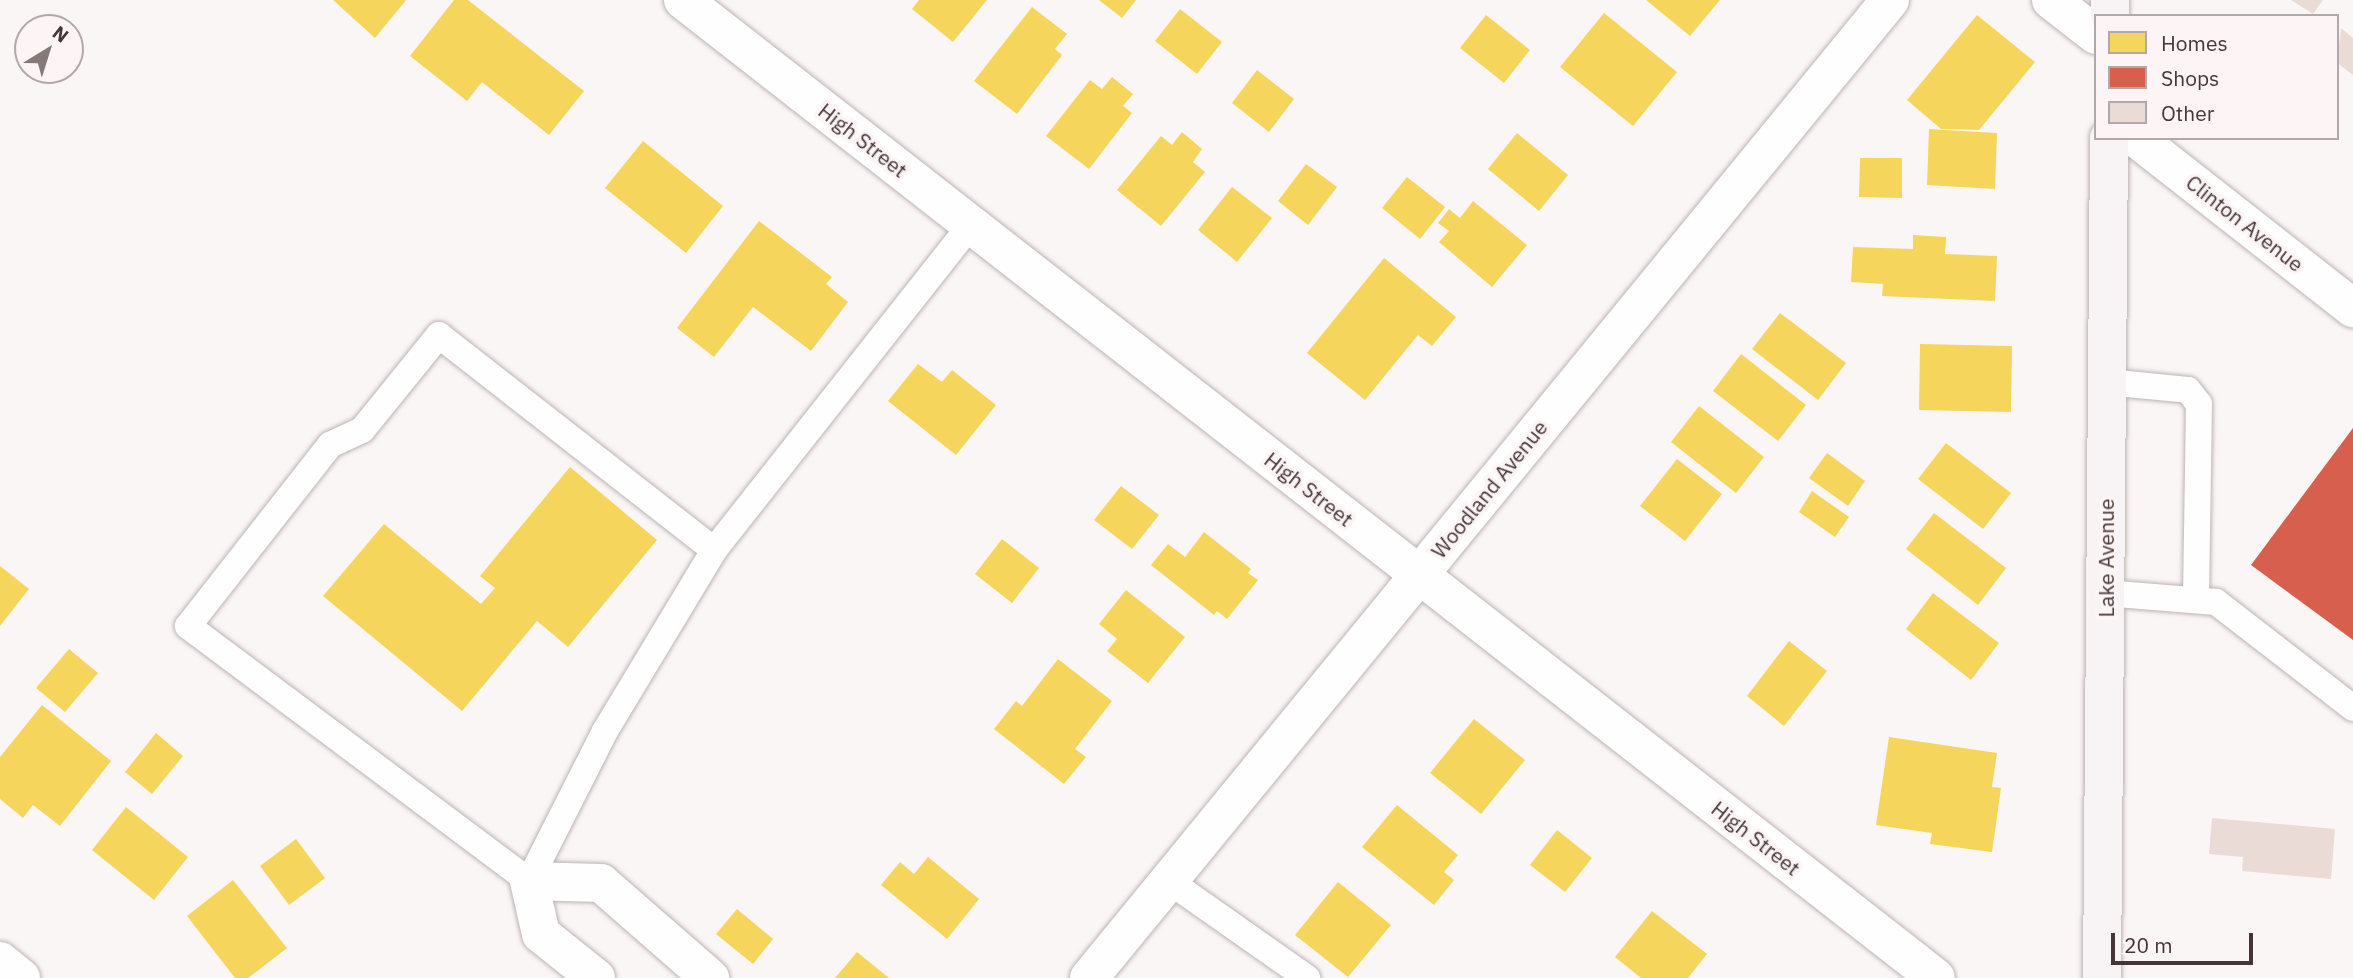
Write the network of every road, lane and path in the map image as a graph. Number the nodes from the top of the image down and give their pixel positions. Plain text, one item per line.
1 (683, 0) edge
2 (1890, 0) edge
3 (2050, 0) edge
4 (2094, 33) edge
5 (2109, 140) edge
6 (2139, 140) edge
7 (971, 225) junction
8 (2353, 308) edge
9 (2107, 382) junction
10 (714, 550) junction
11 (1419, 575) junction
12 (2105, 593) junction
13 (2196, 600) junction
14 (2353, 708) edge
15 (529, 881) junction
16 (1169, 881) junction
17 (0, 961) edge
18 (21, 978) edge
19 (596, 978) edge
20 (710, 978) edge
21 (1089, 978) edge
22 (1307, 978) edge
23 (1936, 978) edge
24 (2102, 978) edge

1 - 7 street, High Street
2 - 11 street, Woodland Avenue
3 - 4 street
5 - 9 street, Lake Avenue
6 - 8 street, Clinton Avenue
7 - 10 lane
7 - 11 street, High Street
9 - 12 street, Lake Avenue
9 - 13 lane
10 - 15 lane
10 - 15 lane
11 - 16 street, Woodland Avenue
11 - 23 street, High Street
12 - 13 lane
12 - 24 street, Lake Avenue
13 - 14 lane
15 - 19 street
15 - 20 street
16 - 21 street, Woodland Avenue
16 - 22 lane
17 - 18 street

